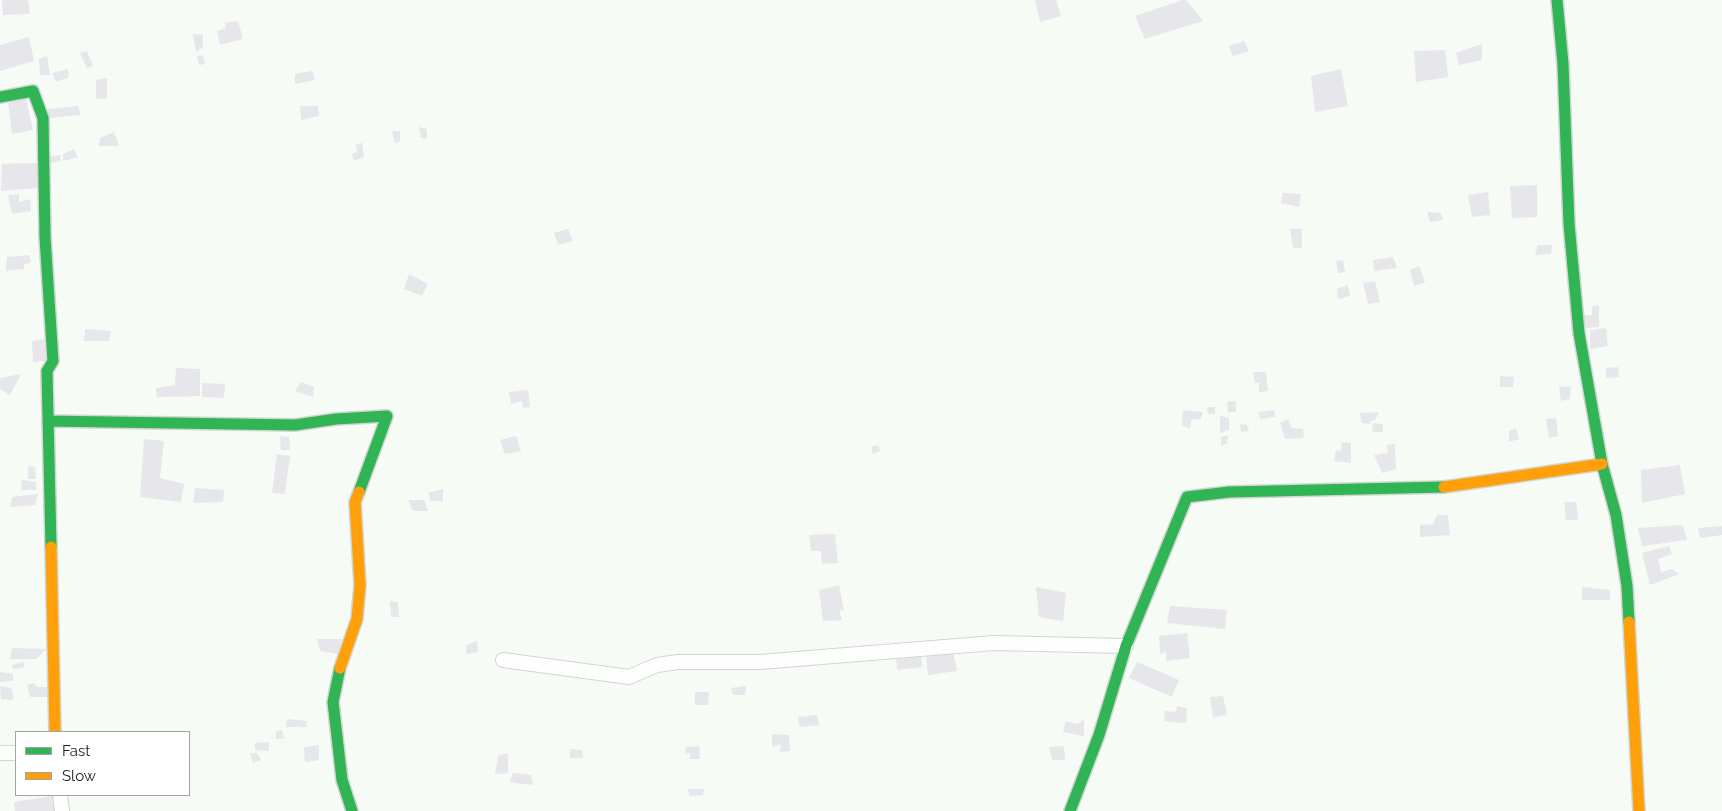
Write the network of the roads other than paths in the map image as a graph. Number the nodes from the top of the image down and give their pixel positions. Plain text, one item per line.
1 (1557, 0) edge
2 (0, 97) edge
3 (48, 421) junction
4 (1602, 464) junction
5 (1126, 646) junction
6 (503, 660) dead end
7 (54, 731) edge
8 (0, 753) edge
9 (15, 753) edge
10 (60, 796) edge
11 (62, 811) edge
12 (352, 811) edge
13 (1070, 811) edge
14 (1639, 811) edge

1 - 4 street
2 - 3 street
3 - 7 street
3 - 12 street
4 - 5 street
4 - 14 street
5 - 6 street
5 - 13 street
8 - 9 street
10 - 11 street

